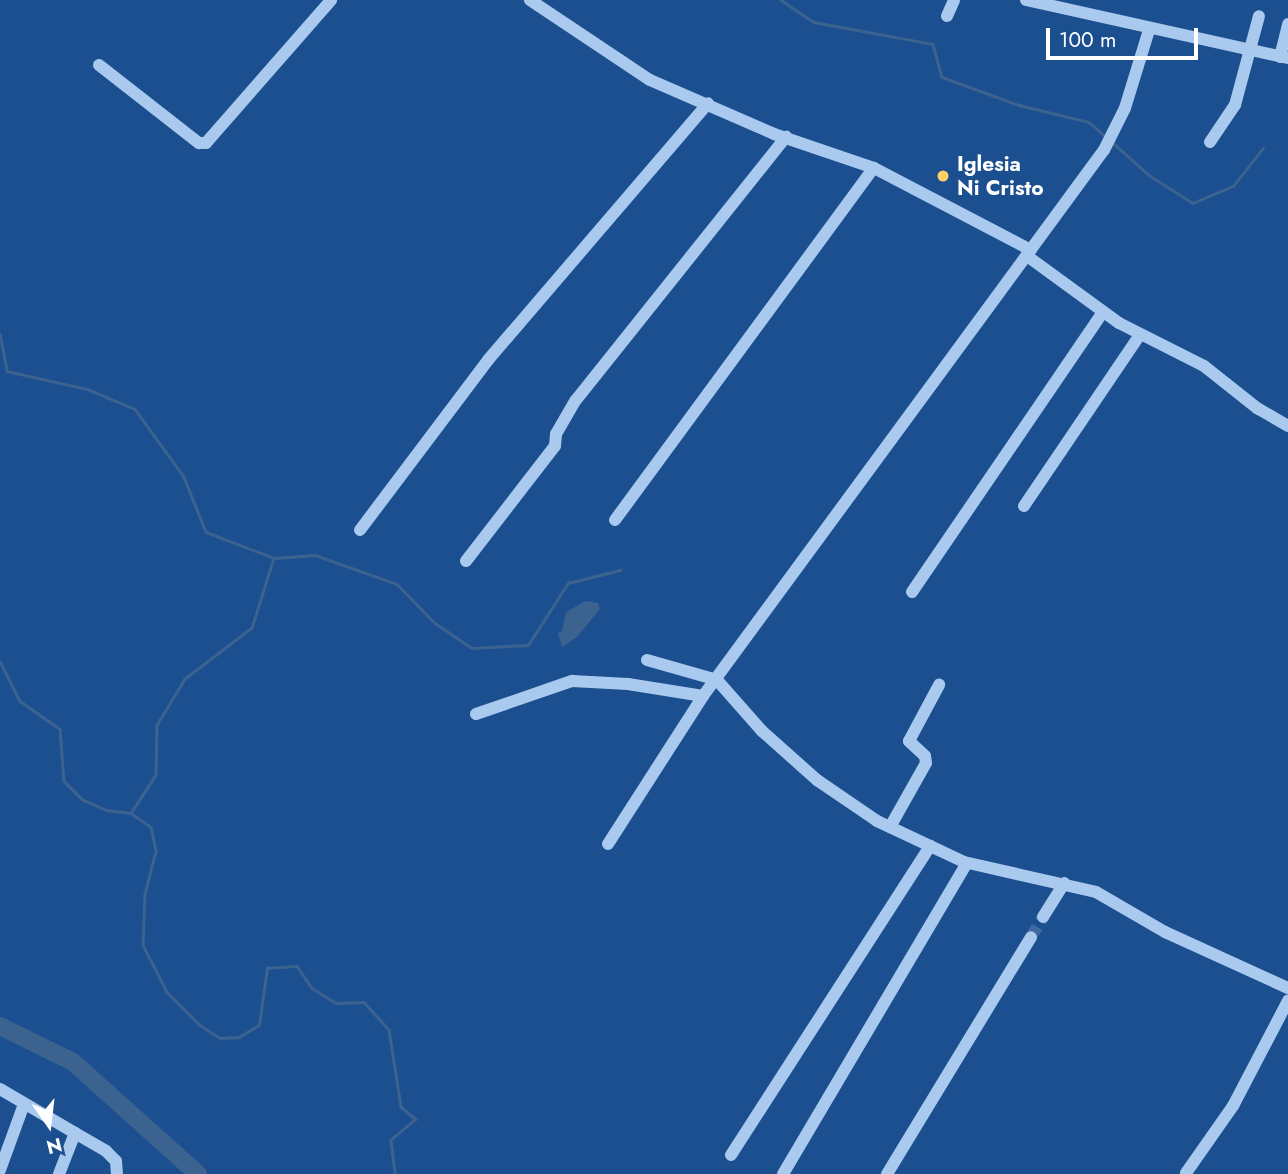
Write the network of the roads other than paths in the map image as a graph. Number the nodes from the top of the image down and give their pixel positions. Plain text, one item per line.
1 (331, 0) edge
2 (530, 0) edge
3 (954, 0) edge
4 (1026, 0) edge
5 (947, 16) dead end
6 (1259, 16) dead end
7 (1288, 24) edge
8 (1149, 30) junction
9 (1249, 49) junction
10 (1284, 57) edge
11 (99, 65) dead end
12 (708, 103) junction
13 (786, 137) junction
14 (1210, 142) dead end
15 (874, 168) junction
16 (1029, 253) junction
17 (1102, 312) junction
18 (1139, 336) junction
19 (1288, 426) edge
20 (1024, 506) dead end
21 (615, 520) dead end
22 (360, 530) dead end
23 (466, 561) dead end
24 (912, 592) dead end
25 (648, 660) dead end
26 (717, 680) junction
27 (939, 685) dead end
28 (703, 696) junction
29 (476, 714) dead end
30 (890, 827) junction
31 (608, 844) dead end
32 (930, 846) junction
33 (967, 863) junction
34 (1064, 883) junction
35 (1043, 917) tunnel mouth
36 (1031, 937) tunnel mouth
37 (1288, 988) edge
38 (1288, 1002) edge
39 (0, 1089) edge
40 (24, 1104) junction
41 (75, 1133) junction
42 (731, 1155) dead end
43 (0, 1170) edge
44 (1186, 1173) edge
45 (59, 1174) edge
46 (117, 1174) edge
47 (783, 1174) edge
48 (887, 1174) edge

1 - 11 street
2 - 12 street
3 - 5 street
4 - 8 street
6 - 9 street
7 - 10 street
8 - 9 street
8 - 16 street
9 - 10 street
9 - 14 street
12 - 13 street
12 - 22 street
13 - 15 street
13 - 23 street
15 - 16 street
15 - 21 street
16 - 17 street
16 - 26 street
17 - 18 street
17 - 24 street
18 - 19 street
18 - 20 street
25 - 26 street
26 - 28 street
26 - 30 street
27 - 30 street
28 - 29 street
28 - 31 street
30 - 32 street
32 - 33 street
32 - 42 street
33 - 34 street
33 - 47 street
34 - 35 street
34 - 37 street
36 - 48 street
38 - 44 street
39 - 40 street
40 - 41 street
40 - 43 street
41 - 45 street
41 - 46 street

